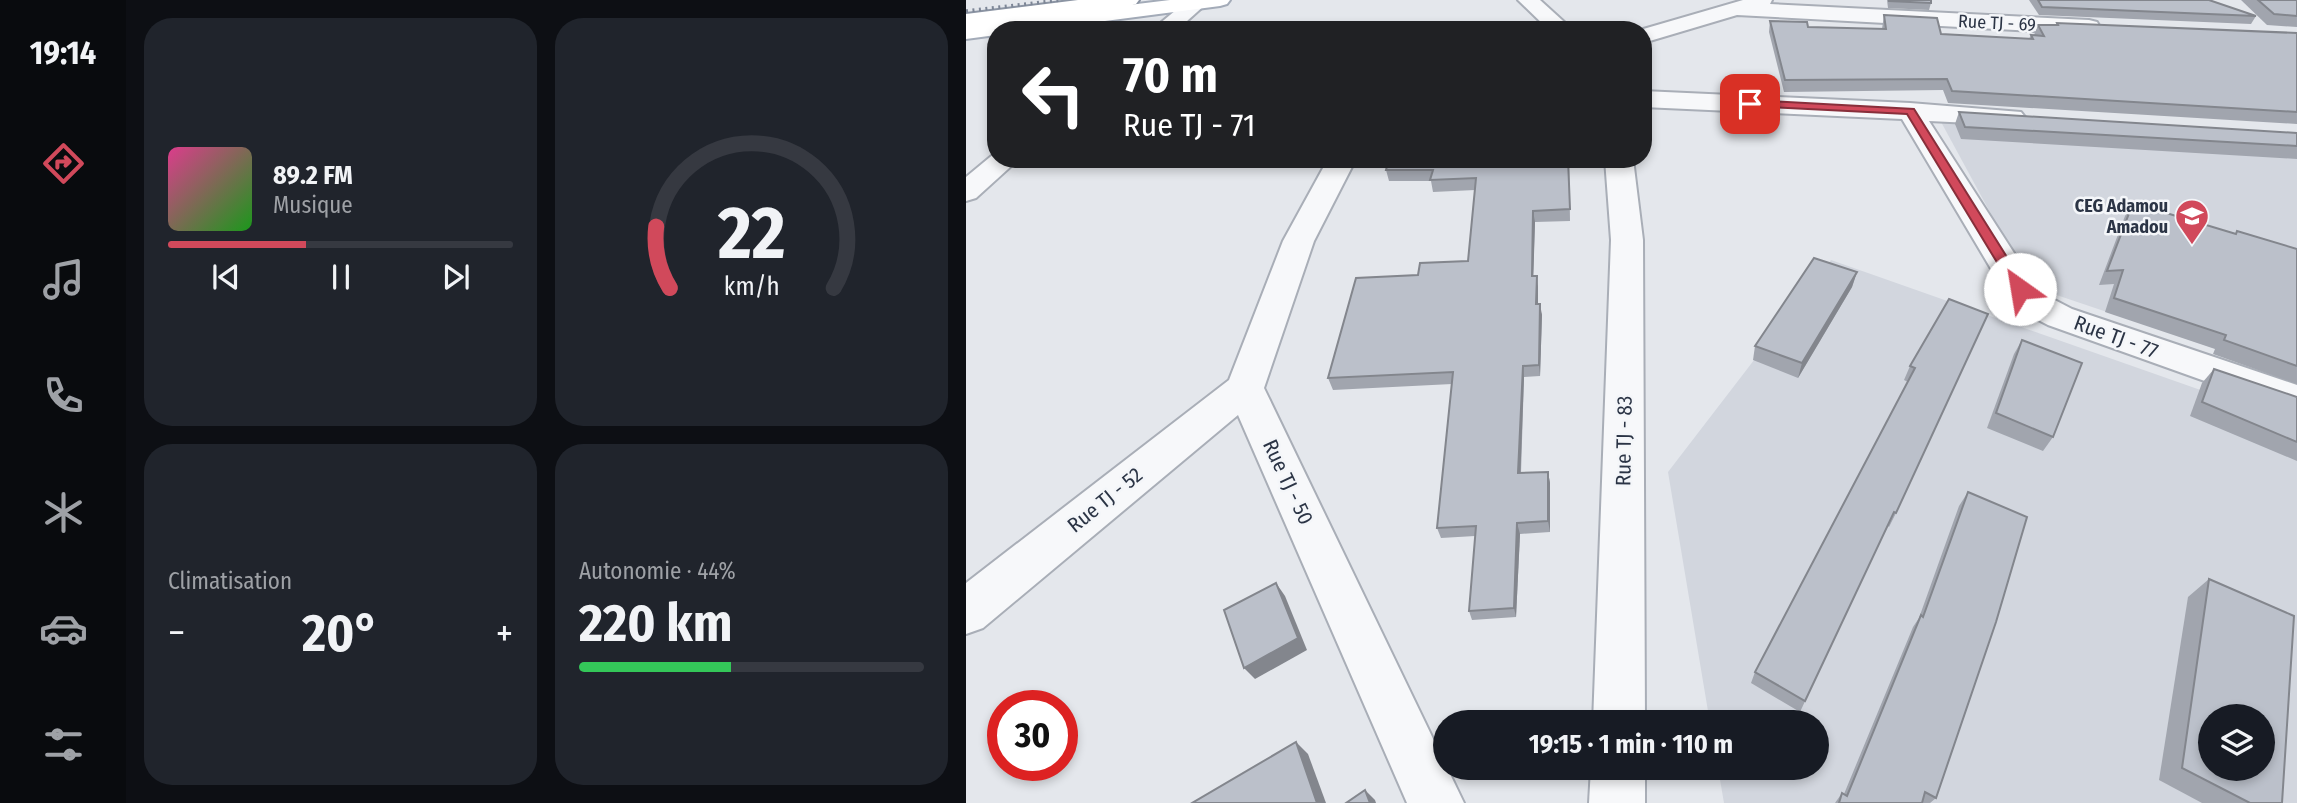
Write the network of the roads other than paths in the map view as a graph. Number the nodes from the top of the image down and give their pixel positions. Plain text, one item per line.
1 (1129, 0) edge
2 (1220, 0) edge
3 (1528, 0) edge
4 (1764, 0) edge
5 (1196, 4) junction
6 (1738, 9) junction
7 (966, 20) edge
8 (1056, 21) edge
9 (1174, 21) edge
10 (1552, 21) edge
11 (2106, 28) edge
12 (987, 29) edge
13 (966, 32) edge
14 (1652, 33) edge
15 (1652, 99) edge
16 (1910, 111) junction
17 (2034, 119) edge
18 (994, 168) edge
19 (1336, 168) edge
20 (1620, 168) edge
21 (966, 192) edge
22 (1245, 388) junction
23 (2297, 400) edge
24 (967, 608) edge
25 (1619, 710) edge
26 (1618, 780) edge
27 (1436, 803) edge
28 (1617, 803) edge

1 - 7 main road
2 - 5 main road
3 - 10 street
4 - 6 street
5 - 8 main road
5 - 9 street
6 - 11 street, Rue TJ - 69
6 - 14 street
12 - 13 main road
15 - 16 street
16 - 17 street
16 - 23 street, Rue TJ - 77
18 - 21 street
19 - 22 street
20 - 25 street, Rue TJ - 83
22 - 24 street, Rue TJ - 52
22 - 27 street, Rue TJ - 50
26 - 28 street

